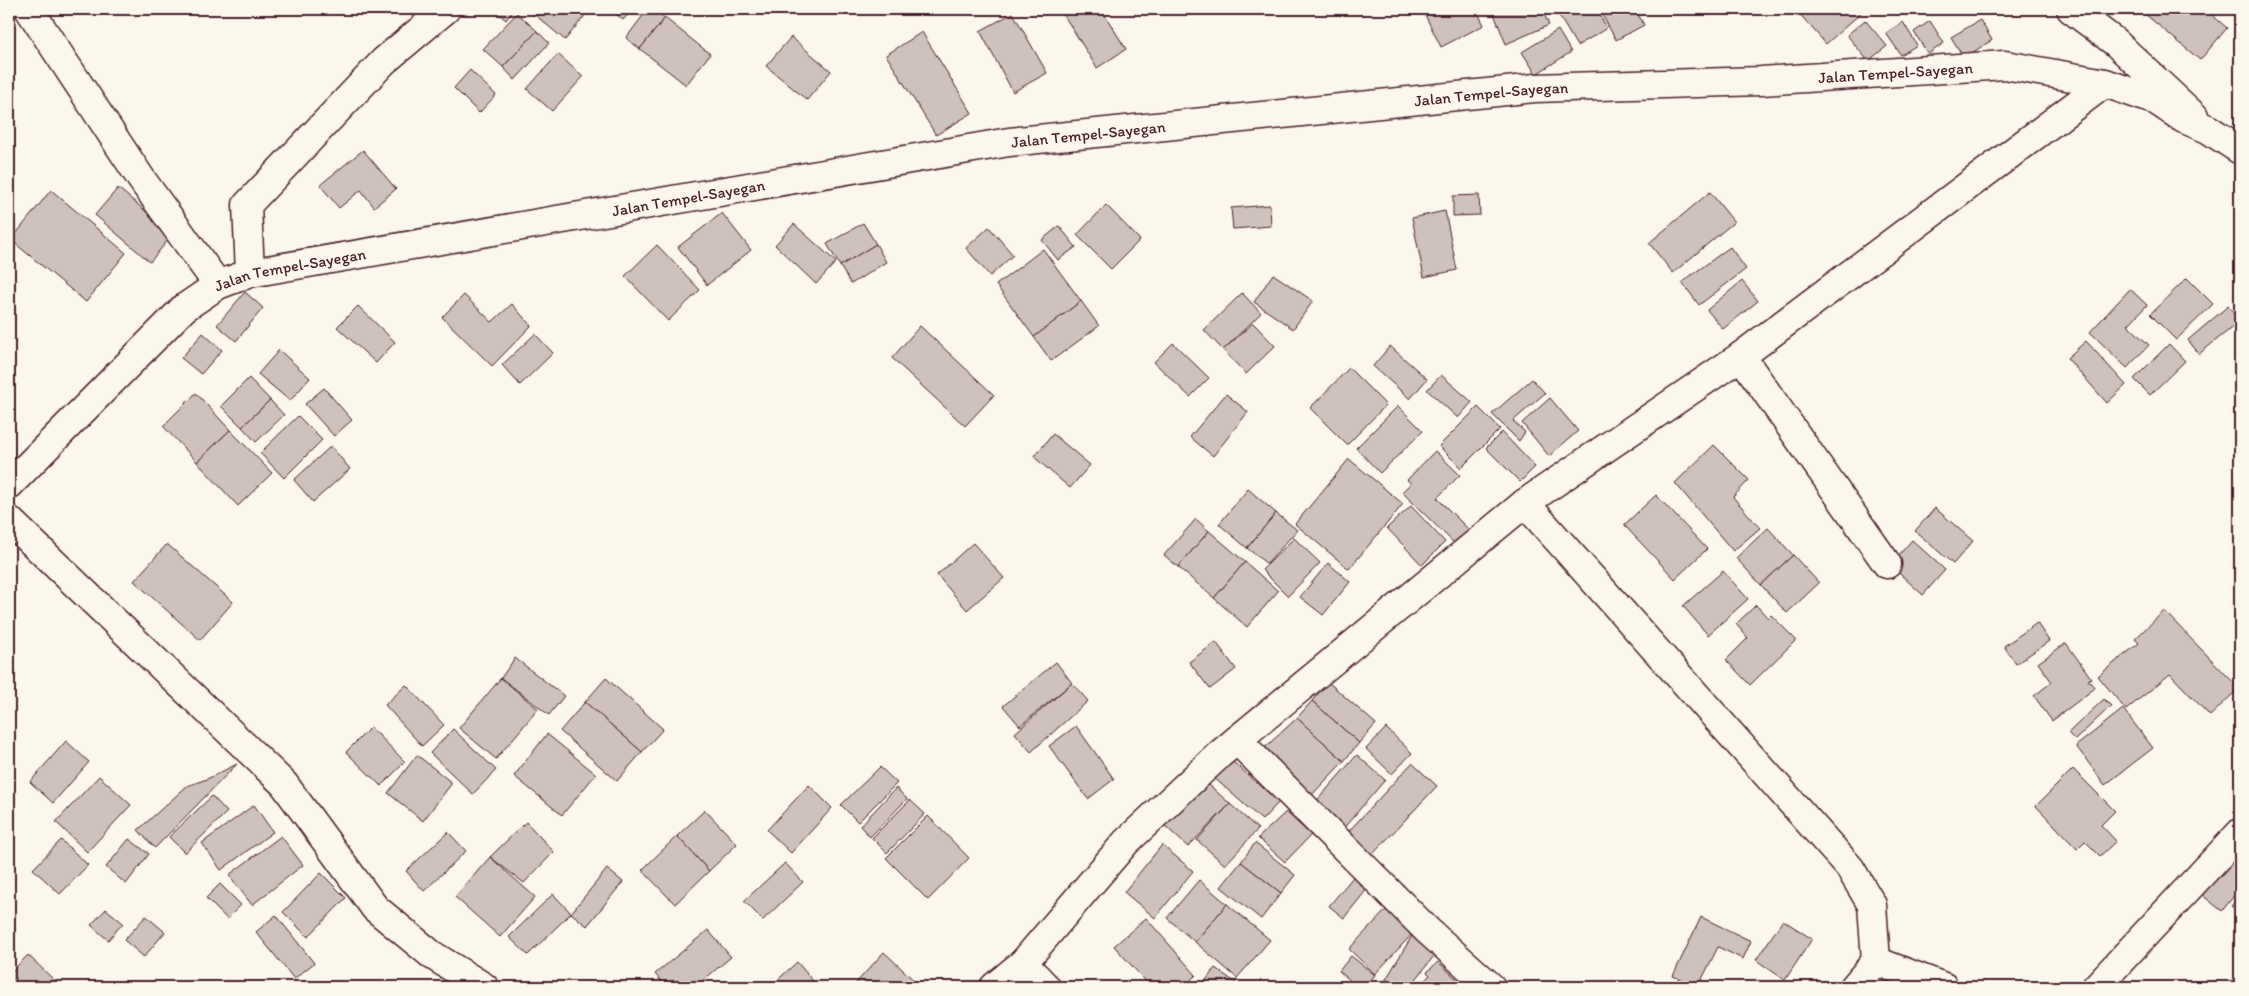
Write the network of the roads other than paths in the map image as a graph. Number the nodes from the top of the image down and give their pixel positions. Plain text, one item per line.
1 (29, 9) edge
2 (446, 9) edge
3 (2070, 9) edge
4 (2105, 83) junction
5 (2208, 129) junction
6 (2240, 150) edge
7 (250, 273) junction
8 (218, 285) junction
9 (1741, 356) junction
10 (9, 485) edge
11 (1525, 503) junction
12 (9, 520) edge
13 (1886, 564) dead end
14 (1237, 740) junction
15 (2240, 833) edge
16 (1876, 961) junction
17 (1023, 963) junction
18 (484, 987) edge
19 (994, 987) edge
20 (1046, 987) edge
21 (1491, 987) edge
22 (1854, 987) edge
23 (1944, 987) edge
24 (2096, 987) edge

1 - 8 street
2 - 7 street
3 - 5 street
4 - 5 street, Jalan Tempel-Sayegan
4 - 7 street, Jalan Tempel-Sayegan
4 - 9 street
5 - 6 street, Jalan Tempel-Sayegan
7 - 8 street, Jalan Tempel-Sayegan
8 - 10 street, Jalan Tempel-Sayegan
9 - 11 street
9 - 13 street
11 - 14 street
11 - 16 street
12 - 18 street
14 - 17 street
14 - 21 street
15 - 24 street
16 - 22 street
16 - 23 street
17 - 19 street
17 - 20 street

